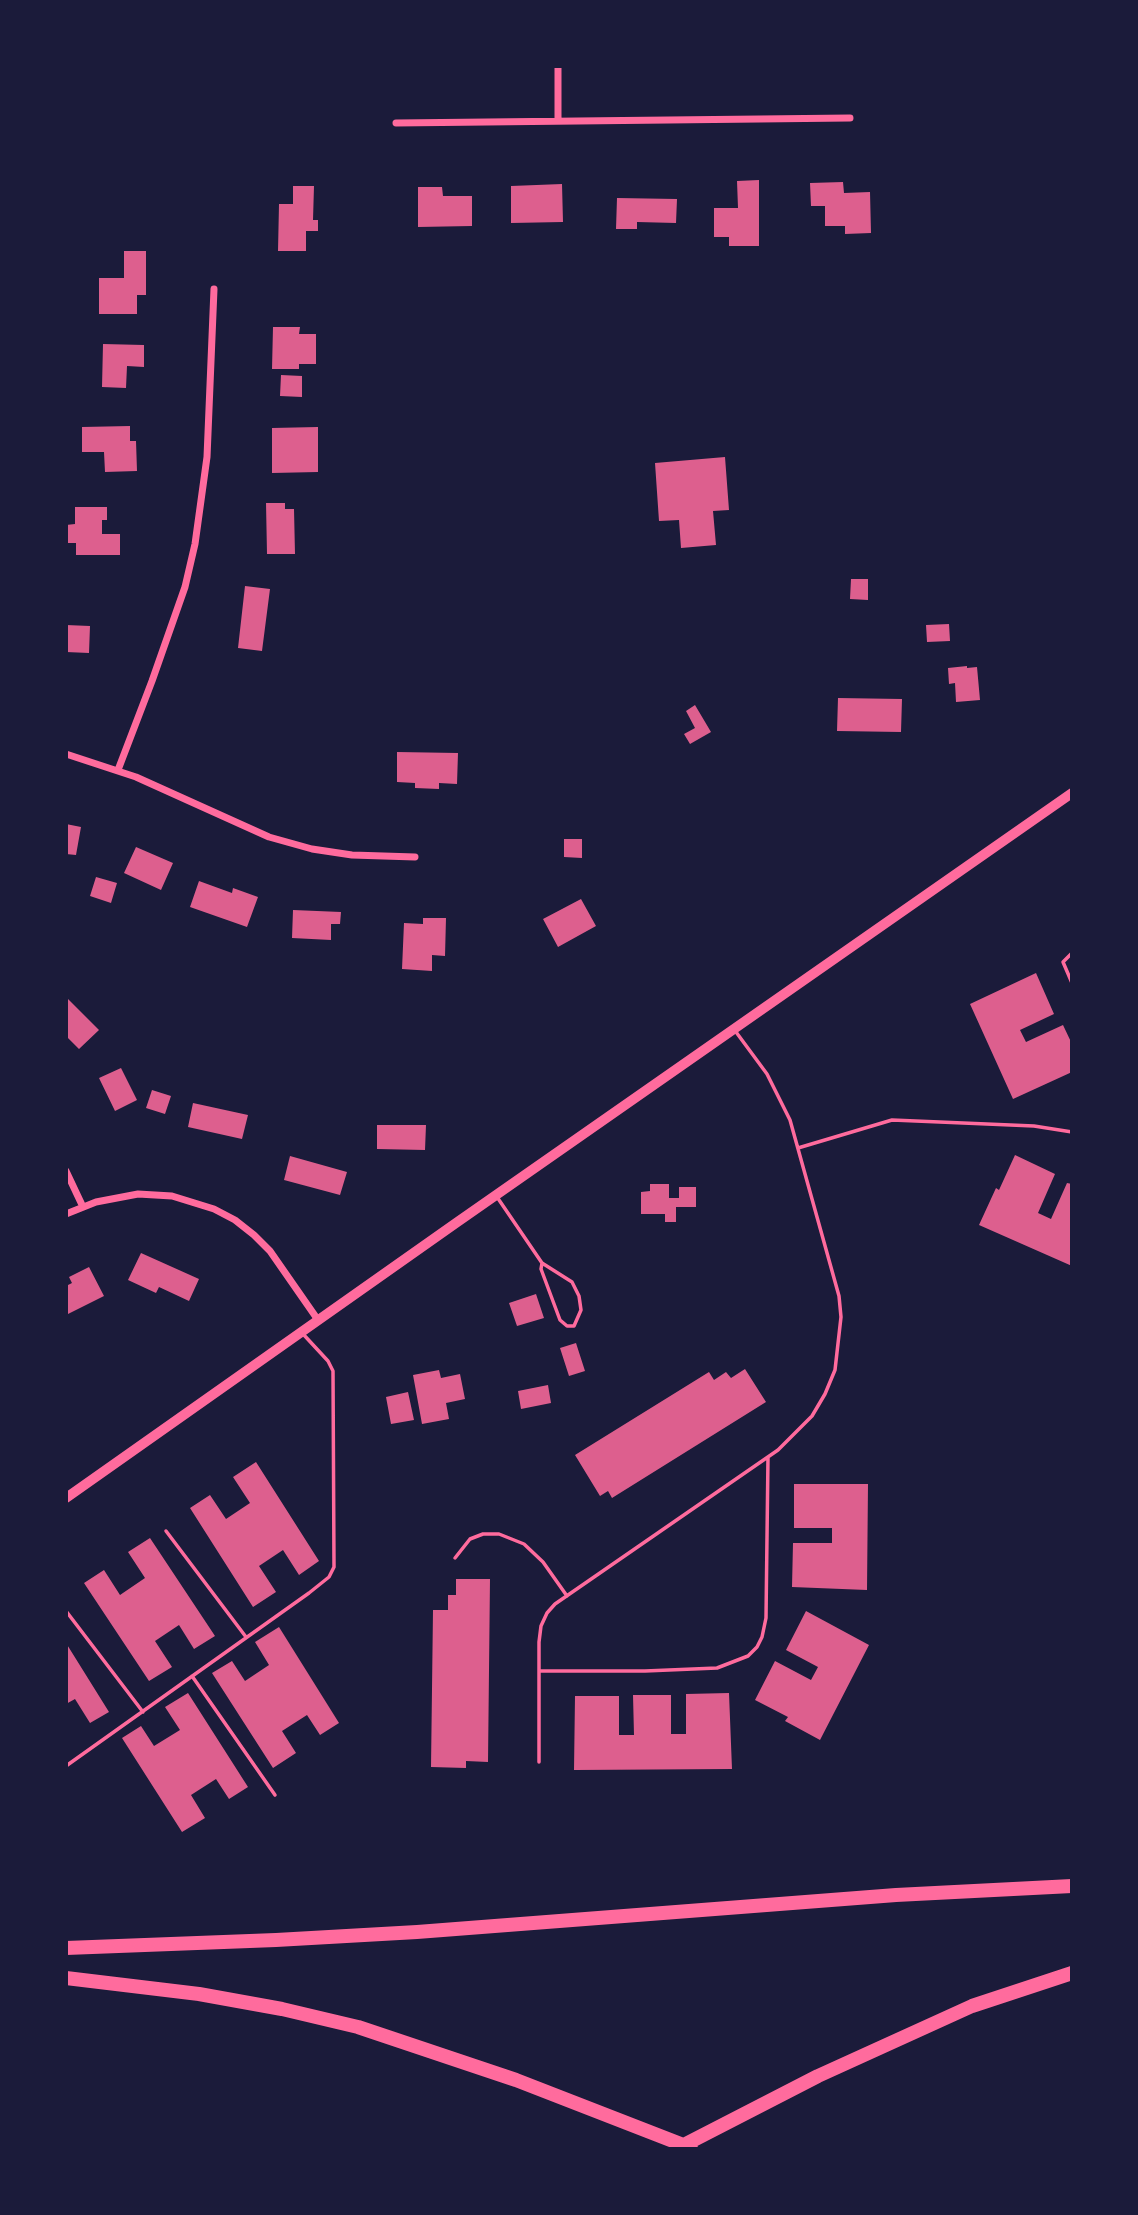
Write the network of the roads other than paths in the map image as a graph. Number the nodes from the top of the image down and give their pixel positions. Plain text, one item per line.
1 (558, 66) edge
2 (850, 118) dead end
3 (558, 121) junction
4 (396, 123) dead end
5 (214, 289) dead end
6 (66, 754) edge
7 (118, 770) junction
8 (1072, 793) edge
9 (415, 858) dead end
10 (1072, 953) edge
11 (1072, 983) edge
12 (734, 1029) junction
13 (1072, 1132) edge
14 (798, 1148) junction
15 (66, 1171) edge
16 (495, 1195) junction
17 (83, 1207) junction
18 (66, 1214) edge
19 (542, 1263) junction
20 (318, 1320) junction
21 (301, 1332) junction
22 (768, 1457) junction
23 (66, 1498) edge
24 (166, 1531) dead end
25 (455, 1558) dead end
26 (567, 1596) junction
27 (66, 1612) edge
28 (246, 1637) junction
29 (539, 1671) junction
30 (192, 1676) junction
31 (144, 1712) junction
32 (539, 1762) dead end
33 (66, 1766) edge
34 (275, 1795) dead end
35 (1072, 1886) edge
36 (66, 1948) edge
37 (1072, 1973) edge
38 (66, 1978) edge
39 (678, 2148) edge
40 (691, 2148) edge

1 - 3 street
2 - 3 street
3 - 4 street
5 - 7 street
6 - 7 street
7 - 9 street
8 - 12 main road
10 - 11 lane
12 - 14 lane
12 - 16 main road
13 - 14 lane
14 - 22 lane
15 - 17 street
16 - 19 lane
16 - 20 main road
17 - 18 street
17 - 20 street
19 - 19 lane
20 - 21 main road
21 - 23 main road
21 - 28 lane
22 - 26 lane
22 - 29 lane
24 - 28 lane
25 - 26 lane
26 - 29 lane
27 - 31 lane
28 - 30 lane
29 - 32 lane
30 - 31 lane
30 - 34 lane
31 - 33 lane
35 - 36 highway
37 - 39 highway
38 - 40 highway

